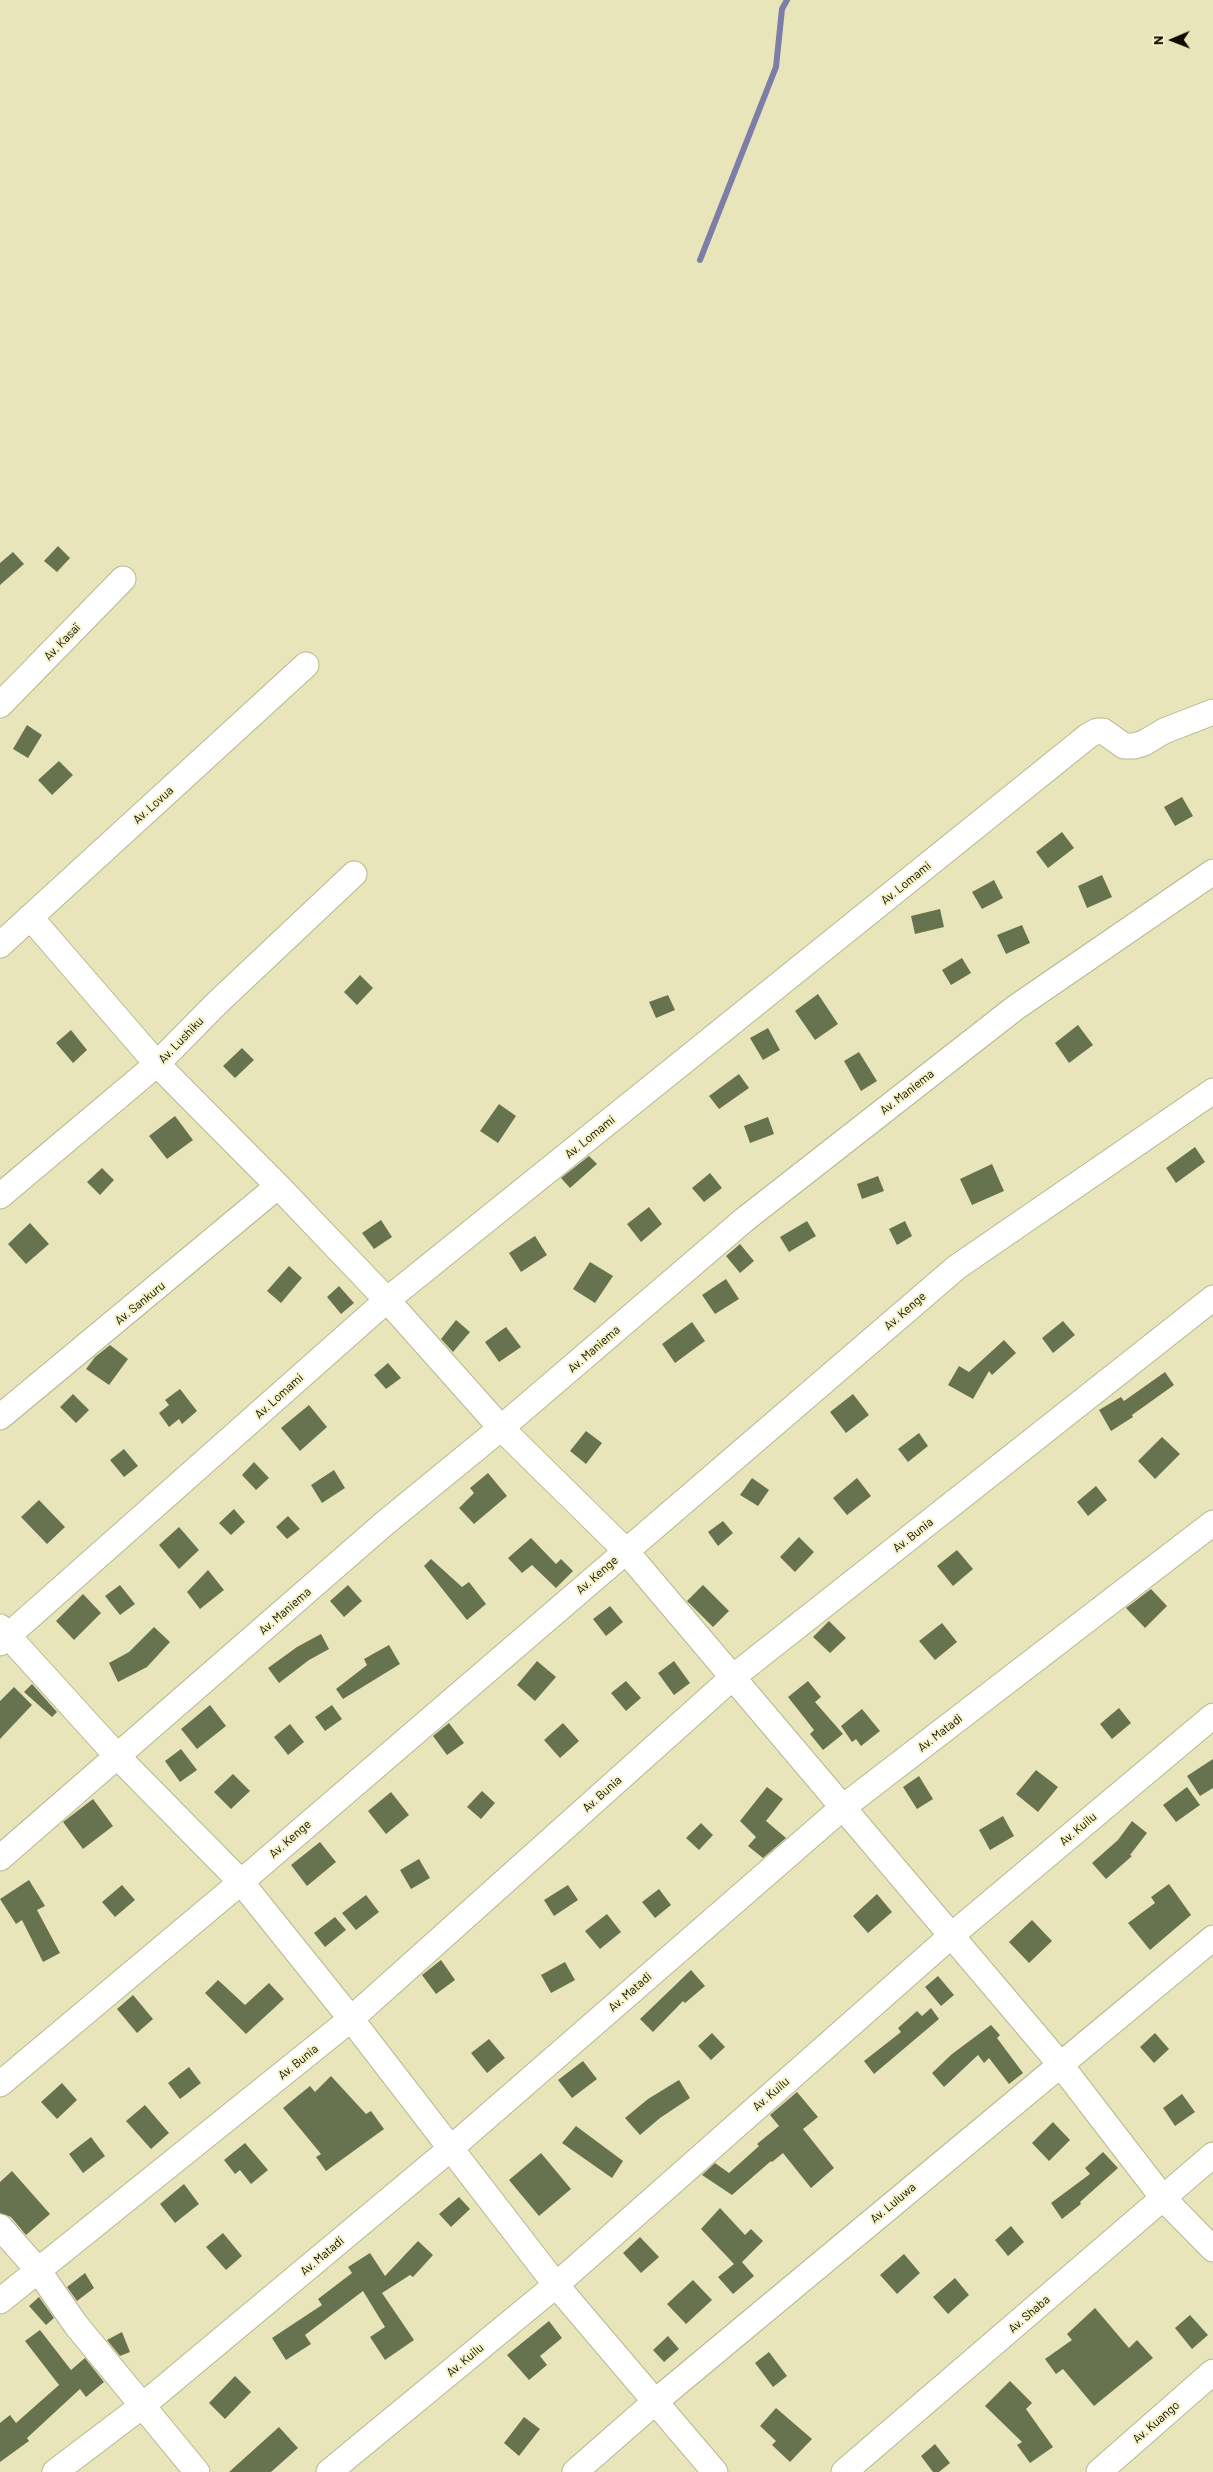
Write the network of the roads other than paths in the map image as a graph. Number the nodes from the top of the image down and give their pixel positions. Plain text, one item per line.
1 (123, 579) dead end
2 (306, 665) dead end
3 (0, 705) edge
4 (1213, 712) edge
5 (1213, 872) edge
6 (354, 874) dead end
7 (30, 917) junction
8 (0, 944) edge
9 (157, 1064) junction
10 (1213, 1091) edge
11 (278, 1186) junction
12 (0, 1196) edge
13 (1213, 1298) edge
14 (387, 1300) junction
15 (0, 1417) edge
16 (501, 1428) junction
17 (1213, 1523) edge
18 (625, 1550) junction
19 (2, 1635) edge
20 (733, 1677) junction
21 (1213, 1716) edge
22 (118, 1757) junction
23 (842, 1808) junction
24 (0, 1858) edge
25 (241, 1882) junction
26 (952, 1935) junction
27 (1213, 1938) edge
28 (351, 2019) junction
29 (1060, 2064) junction
30 (0, 2084) edge
31 (450, 2149) junction
32 (1213, 2155) edge
33 (1163, 2198) junction
34 (0, 2227) edge
35 (1213, 2249) edge
36 (38, 2270) junction
37 (556, 2285) junction
38 (0, 2301) edge
39 (1213, 2372) edge
40 (656, 2401) junction
41 (142, 2406) junction
42 (55, 2472) edge
43 (197, 2472) edge
44 (329, 2472) edge
45 (576, 2472) edge
46 (715, 2472) edge
47 (844, 2472) edge
48 (1099, 2472) edge

1 - 3 street, Av. Kasaï
2 - 7 street, Av. Lovua
4 - 14 street, Av. Lomami
5 - 16 street, Av. Maniema
6 - 9 street, Av. Lushiku
7 - 8 street, Av. Lovua
7 - 9 street
9 - 11 street
9 - 12 street, Av. Lushiku
10 - 18 street, Av. Kenge
11 - 14 street
11 - 15 street, Av. Sankuru
13 - 20 street, Av. Bunia
14 - 16 street
14 - 19 street, Av. Lomami
16 - 18 street
16 - 22 street, Av. Maniema
17 - 23 street, Av. Matadi
18 - 20 street
18 - 25 street, Av. Kenge
19 - 22 street
20 - 23 street
20 - 28 street, Av. Bunia
21 - 26 street, Av. Kuilu
22 - 24 street, Av. Maniema
22 - 25 street
23 - 26 street
23 - 31 street, Av. Matadi
25 - 28 street
25 - 30 street, Av. Kenge
26 - 29 street
26 - 37 street, Av. Kuilu
27 - 29 street, Av. Luluwa
28 - 31 street
28 - 36 street, Av. Bunia
29 - 33 street
29 - 40 street, Av. Luluwa
31 - 37 street
31 - 41 street, Av. Matadi
32 - 33 street, Av. Shaba
33 - 35 street
33 - 47 street, Av. Shaba
34 - 36 street
36 - 38 street, Av. Bunia
36 - 41 street
37 - 40 street
37 - 44 street, Av. Kuilu
39 - 48 street, Av. Kuango
40 - 45 street, Av. Luluwa
40 - 46 street
41 - 42 street, Av. Matadi
41 - 43 street

